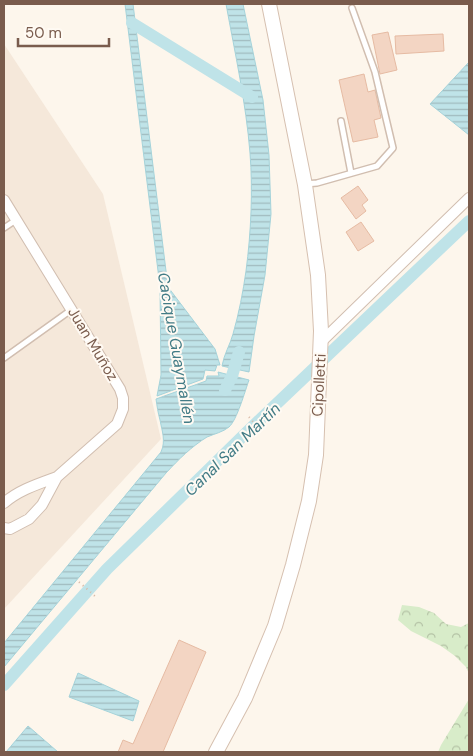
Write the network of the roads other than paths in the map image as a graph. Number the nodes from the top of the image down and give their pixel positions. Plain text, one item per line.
1 (269, 4) edge
2 (352, 8) dead end
3 (341, 121) dead end
4 (351, 173) junction
5 (305, 184) junction
6 (469, 198) edge
7 (4, 200) edge
8 (16, 220) junction
9 (4, 228) edge
10 (72, 310) junction
11 (321, 342) junction
12 (4, 358) edge
13 (57, 477) junction
14 (4, 503) edge
15 (4, 528) edge
16 (216, 752) edge

1 - 5 main road, Cipolletti
2 - 4 lane
3 - 4 lane
4 - 5 lane
5 - 11 main road, Cipolletti
6 - 11 street
7 - 8 street, Juan Muñoz
8 - 9 lane
8 - 10 street, Juan Muñoz
10 - 12 lane
10 - 13 street, Juan Muñoz
11 - 16 main road, Cipolletti
13 - 14 street, Juan Muñoz
13 - 15 street, Juan Muñoz

